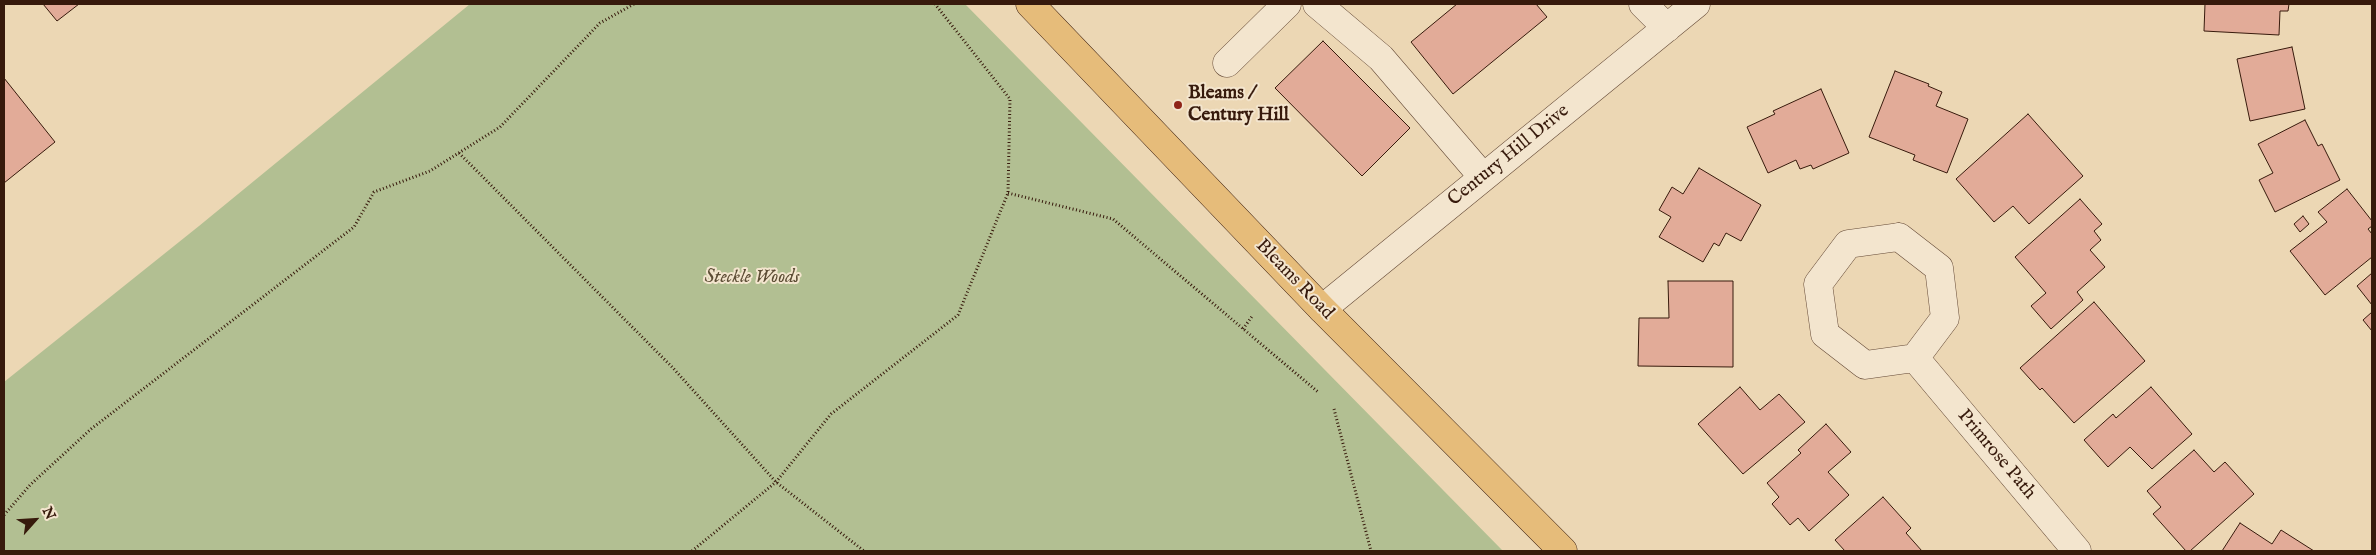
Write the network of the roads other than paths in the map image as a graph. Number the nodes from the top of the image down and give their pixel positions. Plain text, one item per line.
1 (1030, 4) edge
2 (1287, 4) edge
3 (1317, 4) edge
4 (1643, 4) edge
5 (1696, 4) edge
6 (1667, 28) junction
7 (1227, 63) dead end
8 (1483, 177) junction
9 (1322, 309) junction
10 (1914, 358) junction
11 (1563, 551) edge
12 (2078, 551) edge

1 - 9 main road, Bleams Road
2 - 7 street
3 - 8 street
4 - 6 street
5 - 6 street, Century Hill Drive
6 - 8 street, Century Hill Drive
8 - 9 street, Century Hill Drive
9 - 11 main road, Bleams Road
10 - 10 street
10 - 12 street, Primrose Path

